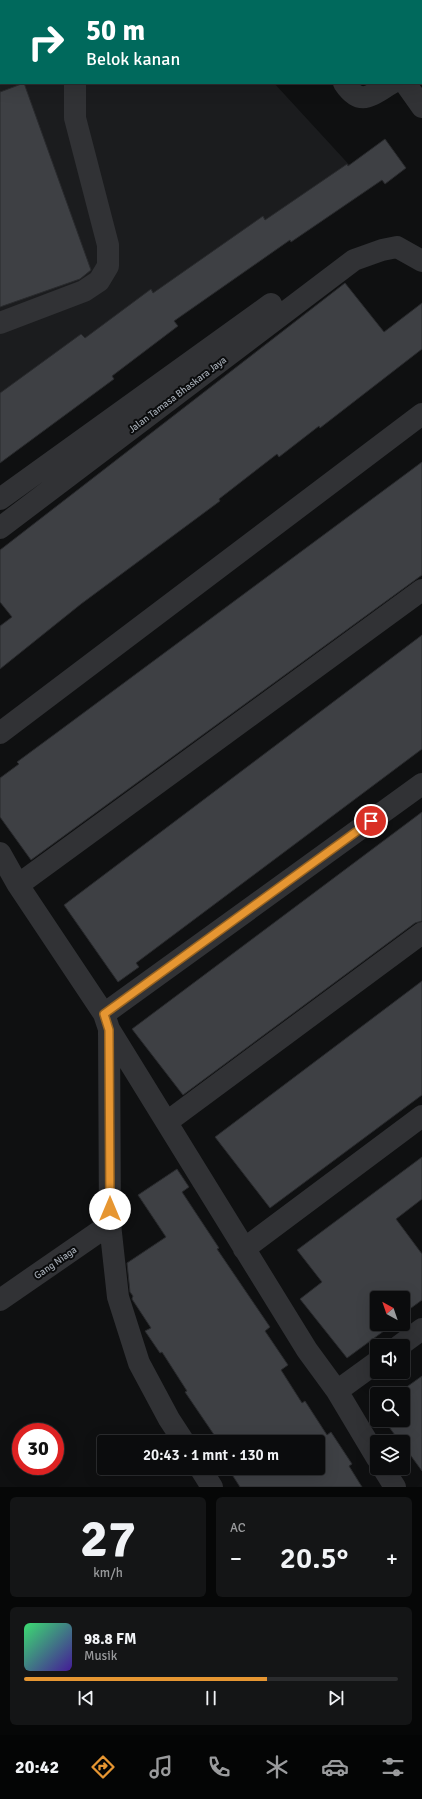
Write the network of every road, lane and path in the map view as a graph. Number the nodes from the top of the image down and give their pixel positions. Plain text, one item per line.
1 (75, 84) edge
2 (345, 84) edge
3 (390, 84) edge
4 (406, 84) edge
5 (422, 107) edge
6 (354, 260) junction
7 (422, 261) edge
8 (0, 322) edge
9 (422, 414) edge
10 (0, 500) edge
11 (0, 528) edge
12 (422, 590) edge
13 (0, 733) edge
14 (422, 784) edge
15 (0, 853) edge
16 (18, 885) junction
17 (422, 933) edge
18 (106, 1022) junction
19 (422, 1116) edge
20 (167, 1122) junction
21 (110, 1224) junction
22 (244, 1249) junction
23 (0, 1300) edge
24 (422, 1329) edge
25 (408, 1339) edge
26 (370, 1367) edge
27 (337, 1391) junction
28 (179, 1435) edge
29 (370, 1446) edge
30 (204, 1475) edge
31 (387, 1475) edge
32 (212, 1487) edge
33 (395, 1487) edge

1 - 8 street
2 - 3 street
4 - 5 street
6 - 7 street, Jalan Tamasa Bhaskara Jaya
6 - 10 street, Jalan Tamasa Bhaskara Jaya
6 - 11 street, Jalan Tamasa Bhaskara Jaya
9 - 13 street
12 - 16 street
14 - 18 street
15 - 16 street
16 - 18 street
17 - 20 street
18 - 20 street
18 - 21 street
19 - 22 street
20 - 22 street
21 - 23 street, Gang Niaga
21 - 28 street
22 - 27 street
24 - 25 street
26 - 27 street
27 - 29 street
30 - 32 street
31 - 33 street

